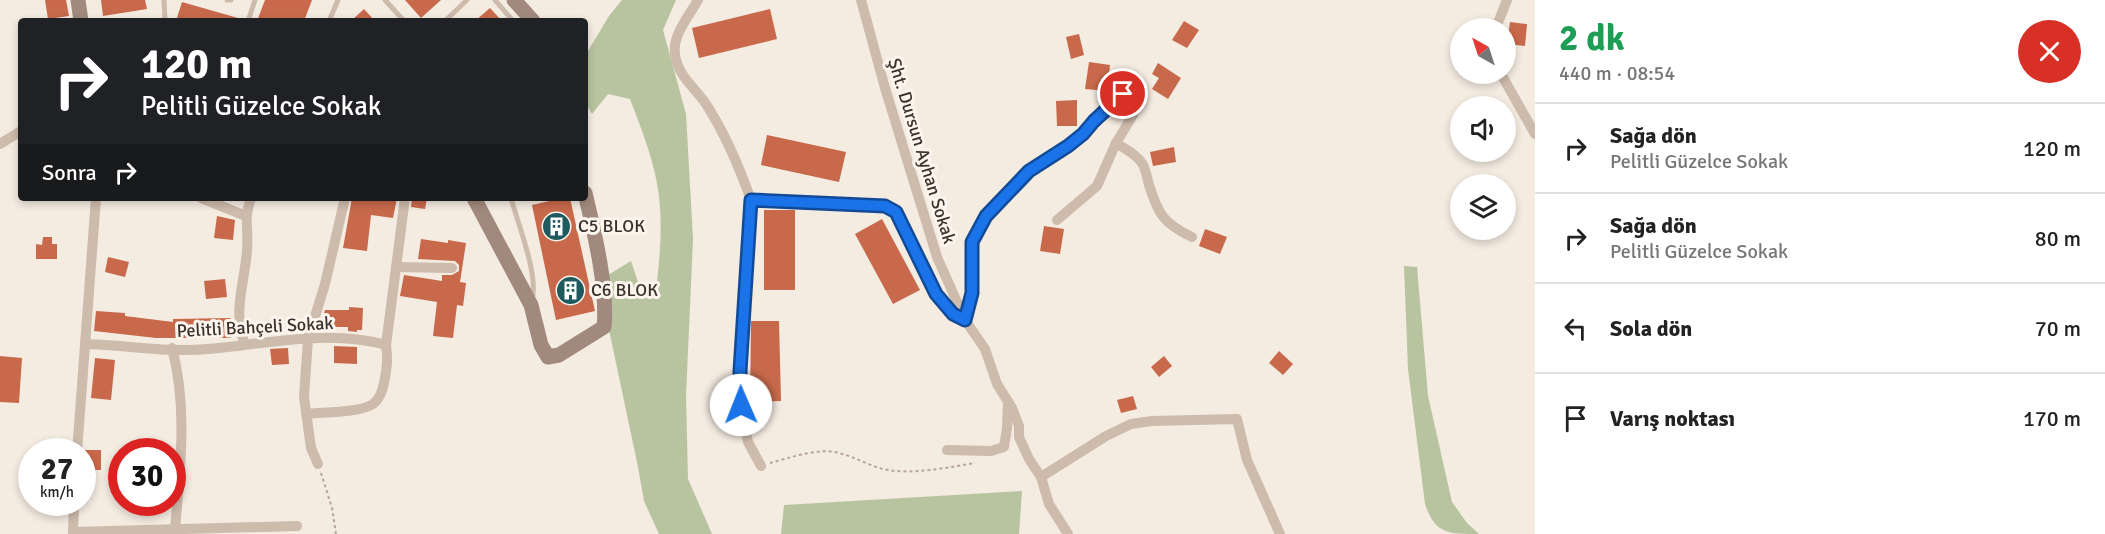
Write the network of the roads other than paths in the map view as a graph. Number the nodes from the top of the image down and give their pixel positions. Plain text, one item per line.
1 (78, 0) edge
2 (164, 0) edge
3 (255, 0) edge
4 (338, 0) edge
5 (385, 0) edge
6 (467, 0) edge
7 (495, 0) edge
8 (514, 0) edge
9 (698, 0) edge
10 (861, 0) edge
11 (1507, 0) edge
12 (81, 18) edge
13 (165, 18) edge
14 (249, 18) edge
15 (330, 18) edge
16 (401, 18) edge
17 (448, 18) edge
18 (510, 18) edge
19 (530, 18) edge
20 (1500, 18) edge
21 (1507, 84) edge
22 (18, 133) edge
23 (1535, 134) edge
24 (1116, 143) junction
25 (0, 144) edge
26 (751, 200) junction
27 (96, 201) edge
28 (208, 201) edge
29 (250, 201) edge
30 (344, 201) edge
31 (405, 201) edge
32 (476, 201) edge
33 (512, 201) edge
34 (587, 201) edge
35 (246, 216) junction
36 (1057, 220) dead end
37 (1192, 237) dead end
38 (396, 267) junction
39 (452, 268) dead end
40 (531, 305) junction
41 (965, 320) junction
42 (308, 339) junction
43 (85, 344) junction
44 (245, 344) junction
45 (386, 345) junction
46 (172, 348) junction
47 (1008, 401) junction
48 (306, 414) junction
49 (78, 438) edge
50 (947, 450) dead end
51 (318, 464) road end
52 (761, 466) road end
53 (1041, 477) junction
54 (74, 516) edge
55 (297, 526) dead end
56 (175, 530) junction
57 (73, 533) edge
58 (1068, 534) edge
59 (1280, 534) edge

1 - 12 street
2 - 13 lane
3 - 14 lane
4 - 15 lane
5 - 16 lane
6 - 17 lane
7 - 18 lane
8 - 19 street
9 - 26 street
10 - 41 street, Şht. Dursun Ayhan Sokak
11 - 20 street
21 - 23 street
22 - 25 street
24 - 36 street
24 - 37 street
24 - 41 street
26 - 41 street
26 - 52 street
27 - 43 street
28 - 35 street
29 - 35 street
30 - 42 street
31 - 38 street
32 - 40 street
33 - 40 lane
34 - 40 street
35 - 44 street
38 - 39 street
38 - 45 street
41 - 47 street, Şht. Dursun Ayhan Sokak
42 - 44 street, Pelitli Bahçeli Sokak
42 - 45 street, Pelitli Bahçeli Sokak
42 - 48 street
43 - 46 street, Pelitli Bahçeli Sokak
43 - 49 street
44 - 46 street, Pelitli Bahçeli Sokak
45 - 48 street
46 - 56 street
47 - 50 street
47 - 53 street, Şht. Dursun Ayhan Sokak
48 - 51 street
53 - 58 street, Şht. Dursun Ayhan Sokak
53 - 59 street
54 - 57 street
55 - 56 street
56 - 57 street

